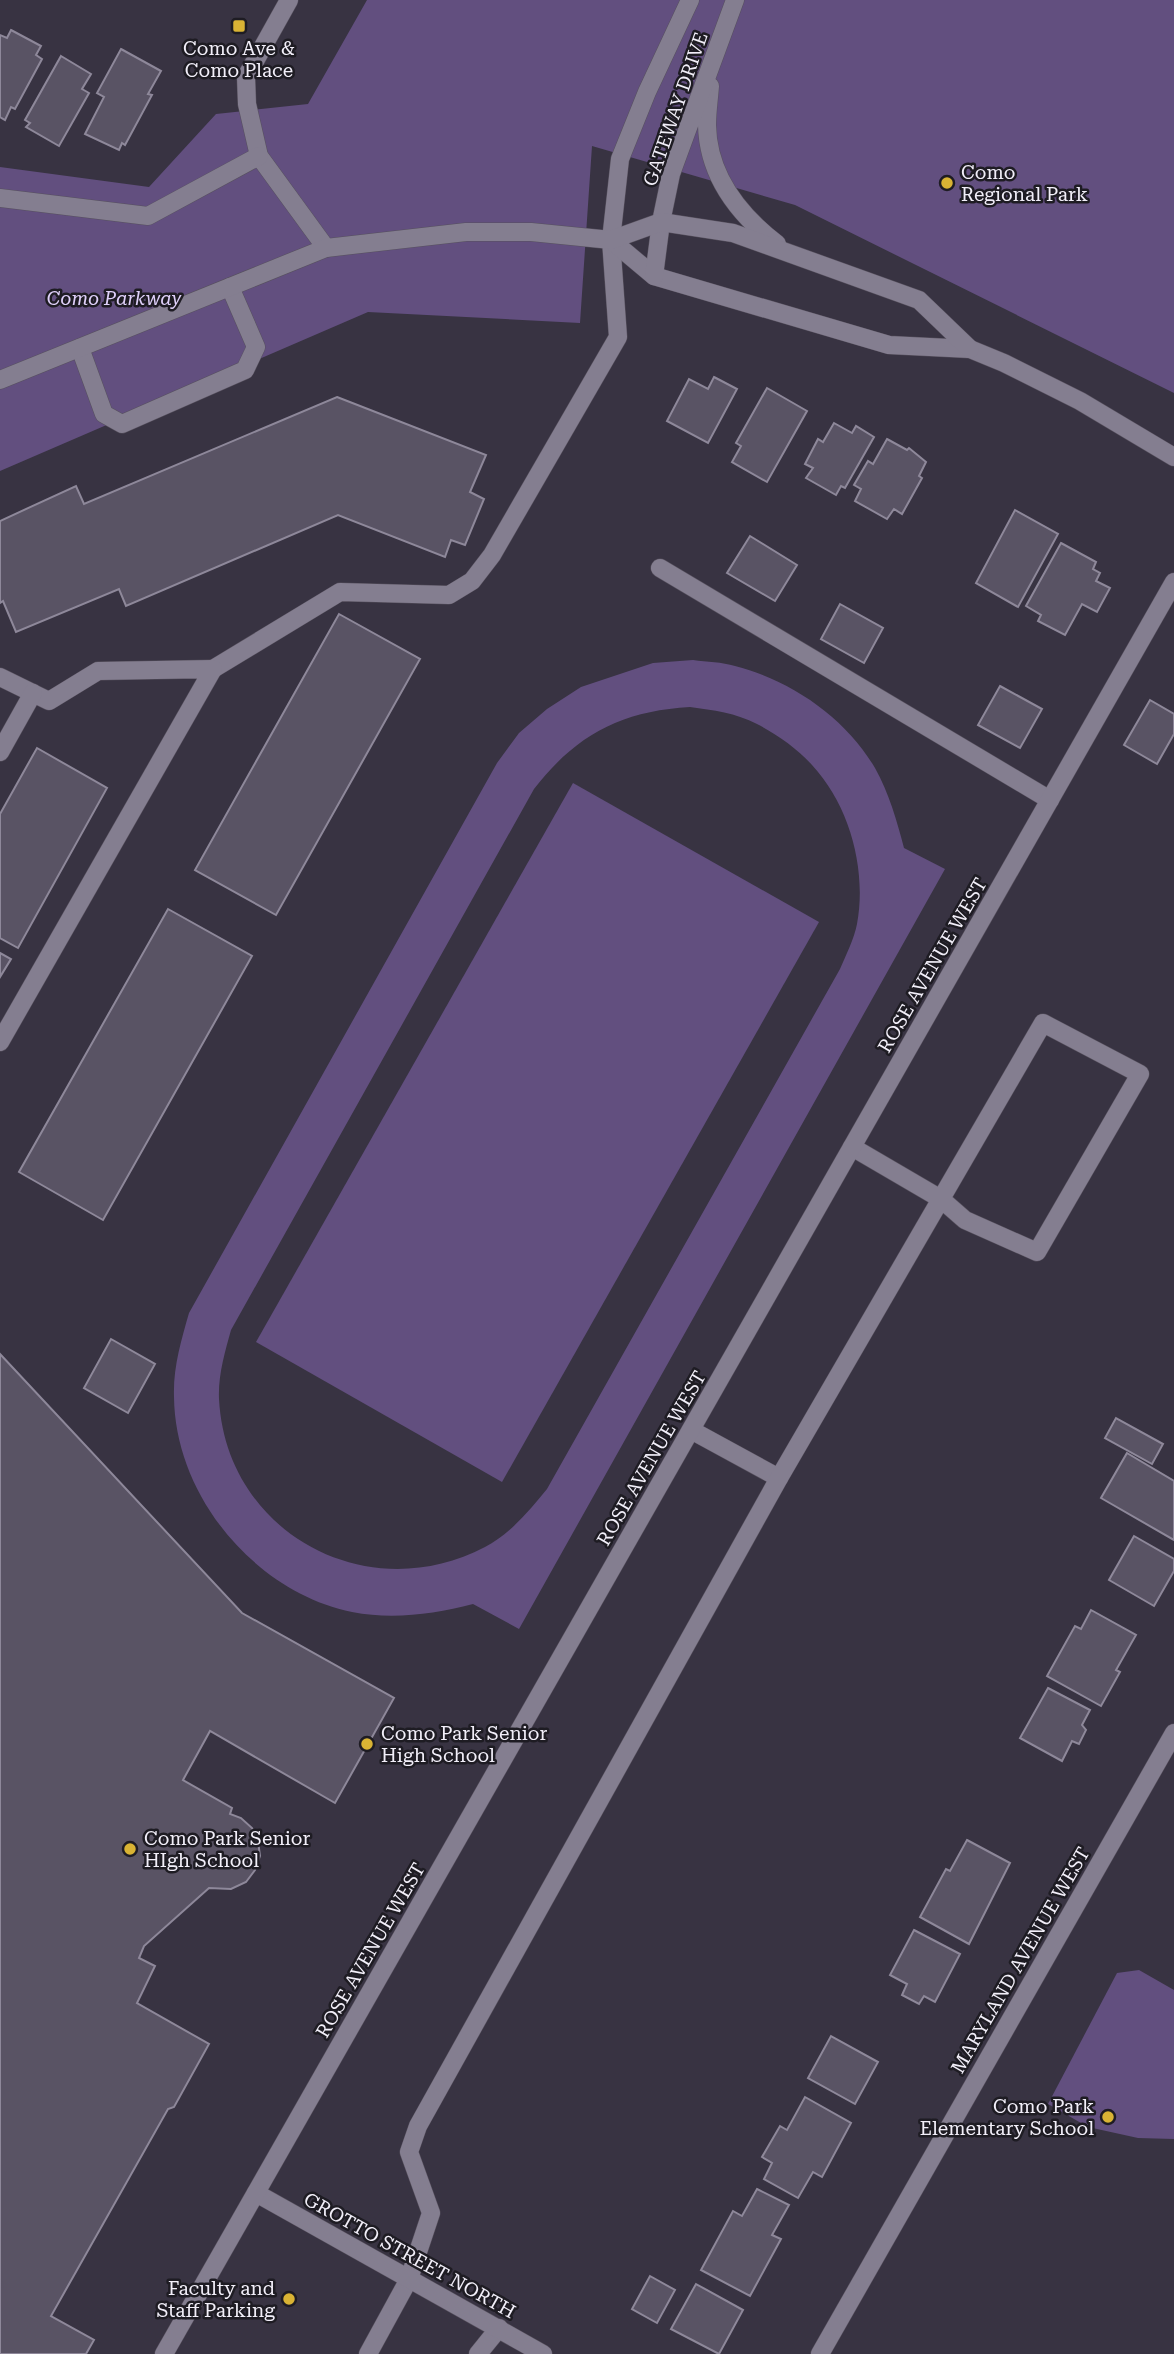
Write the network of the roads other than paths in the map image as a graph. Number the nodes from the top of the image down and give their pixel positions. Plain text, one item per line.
1 (289, 0) edge
2 (690, 0) edge
3 (736, 0) edge
4 (712, 63) junction
5 (259, 156) junction
6 (0, 198) edge
7 (661, 222) junction
8 (611, 240) junction
9 (327, 248) junction
10 (791, 254) junction
11 (654, 276) junction
12 (230, 287) junction
13 (80, 348) junction
14 (970, 349) junction
15 (0, 380) edge
16 (1174, 457) edge
17 (660, 568) dead end
18 (1174, 582) edge
19 (213, 669) junction
20 (0, 677) edge
21 (33, 693) junction
22 (0, 752) edge
23 (1050, 800) junction
24 (0, 1042) edge
25 (852, 1147) junction
26 (941, 1199) junction
27 (691, 1430) junction
28 (779, 1478) junction
29 (1174, 1733) edge
30 (256, 2193) junction
31 (409, 2278) junction
32 (499, 2328) junction
33 (164, 2354) edge
34 (368, 2354) edge
35 (478, 2354) edge
36 (543, 2354) edge
37 (820, 2354) edge

1 - 5 street
2 - 8 street, GATEWAY DRIVE
3 - 4 street, GATEWAY DRIVE
4 - 7 street, GATEWAY DRIVE
4 - 10 street
5 - 6 street
5 - 9 street
7 - 8 street
7 - 10 street
7 - 11 street, GATEWAY DRIVE
8 - 9 street
8 - 11 street
8 - 19 street, GATEWAY DRIVE
9 - 12 street
10 - 14 street
11 - 14 street
12 - 13 street
12 - 13 street
13 - 15 street
14 - 16 street
17 - 23 street
18 - 23 street, ROSE AVENUE WEST
19 - 21 street
19 - 24 street
20 - 21 street
21 - 22 street
23 - 25 street, ROSE AVENUE WEST
25 - 26 street
25 - 27 street, ROSE AVENUE WEST
26 - 26 street
26 - 28 street
27 - 28 street
27 - 30 street, ROSE AVENUE WEST
28 - 31 street
29 - 37 street, MARYLAND AVENUE WEST
30 - 31 street, GROTTO STREET NORTH
30 - 33 street, ROSE AVENUE WEST
31 - 32 street, GROTTO STREET NORTH
31 - 34 street
32 - 35 street
32 - 36 street, GROTTO STREET NORTH

